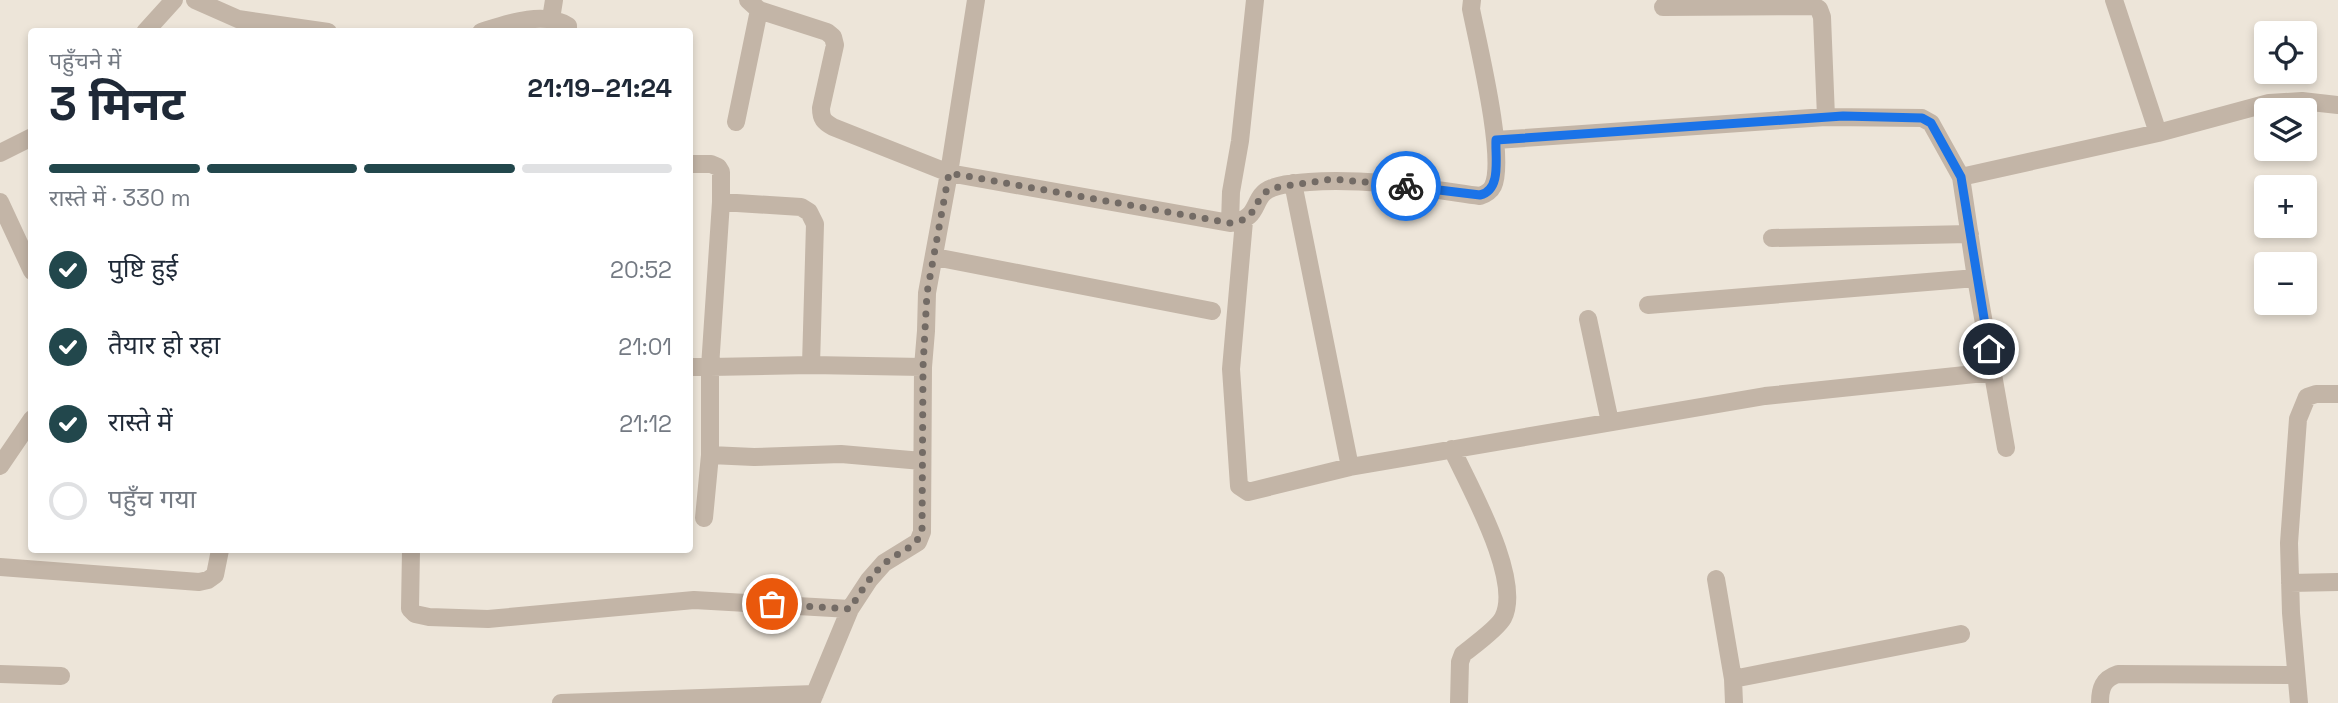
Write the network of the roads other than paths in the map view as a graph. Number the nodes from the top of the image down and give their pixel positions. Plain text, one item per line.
1 (174, 0) edge
2 (195, 0) edge
3 (554, 0) edge
4 (976, 0) edge
5 (1255, 0) edge
6 (1472, 0) edge
7 (2114, 0) edge
8 (753, 5) edge
9 (1664, 7) dead end
10 (551, 19) junction
11 (258, 27) edge
12 (149, 28) edge
13 (495, 28) edge
14 (568, 28) edge
15 (2338, 105) edge
16 (1826, 117) junction
17 (736, 122) dead end
18 (2158, 132) junction
19 (28, 139) edge
20 (1496, 140) junction
21 (0, 153) edge
22 (693, 164) edge
23 (949, 173) junction
24 (1961, 177) junction
25 (1293, 183) junction
26 (0, 202) edge
27 (721, 202) junction
28 (1237, 222) junction
29 (1970, 234) junction
30 (1772, 238) dead end
31 (935, 257) junction
32 (28, 262) edge
33 (1976, 278) junction
34 (1648, 305) dead end
35 (1212, 311) dead end
36 (1588, 319) dead end
37 (811, 365) junction
38 (693, 367) edge
39 (923, 367) junction
40 (710, 368) junction
41 (1994, 372) junction
42 (2338, 394) edge
43 (1610, 422) junction
44 (28, 425) edge
45 (2006, 448) dead end
46 (1452, 449) junction
47 (710, 455) junction
48 (922, 461) junction
49 (0, 466) edge
50 (1350, 467) junction
51 (704, 519) dead end
52 (219, 553) edge
53 (411, 553) edge
54 (0, 567) edge
55 (1716, 579) dead end
56 (2338, 582) edge
57 (2290, 583) junction
58 (850, 609) junction
59 (1961, 634) dead end
60 (0, 674) edge
61 (2296, 675) junction
62 (61, 676) dead end
63 (1733, 679) junction
64 (813, 699) edge
65 (561, 703) edge
66 (1460, 703) edge
67 (1734, 703) edge
68 (2101, 703) edge
69 (2299, 703) edge

1 - 12 street
2 - 11 street
3 - 10 street
4 - 23 street
5 - 28 street
6 - 20 street
7 - 18 street
8 - 17 street
8 - 23 street
9 - 16 street
10 - 13 street
10 - 14 street
15 - 18 street
16 - 20 street
16 - 24 street
18 - 24 street
19 - 21 street
20 - 25 street
22 - 27 street
23 - 28 street
23 - 31 street
24 - 29 street
25 - 28 street
25 - 50 street
26 - 32 street
27 - 37 street
27 - 40 street
28 - 50 street
29 - 30 street
29 - 33 street
31 - 35 street
31 - 39 street
33 - 34 street
33 - 41 street
36 - 43 street
37 - 39 street
37 - 40 street
38 - 40 street
39 - 48 street
40 - 47 street
41 - 43 street
41 - 45 street
42 - 57 street
43 - 46 street
44 - 49 street
46 - 50 street
46 - 66 street
47 - 48 street
47 - 51 street
48 - 58 street
52 - 54 street
53 - 58 street
55 - 63 street
56 - 57 street
57 - 61 street
58 - 64 street
59 - 63 street
60 - 62 street
61 - 68 street
61 - 69 street
63 - 67 street
64 - 65 street

